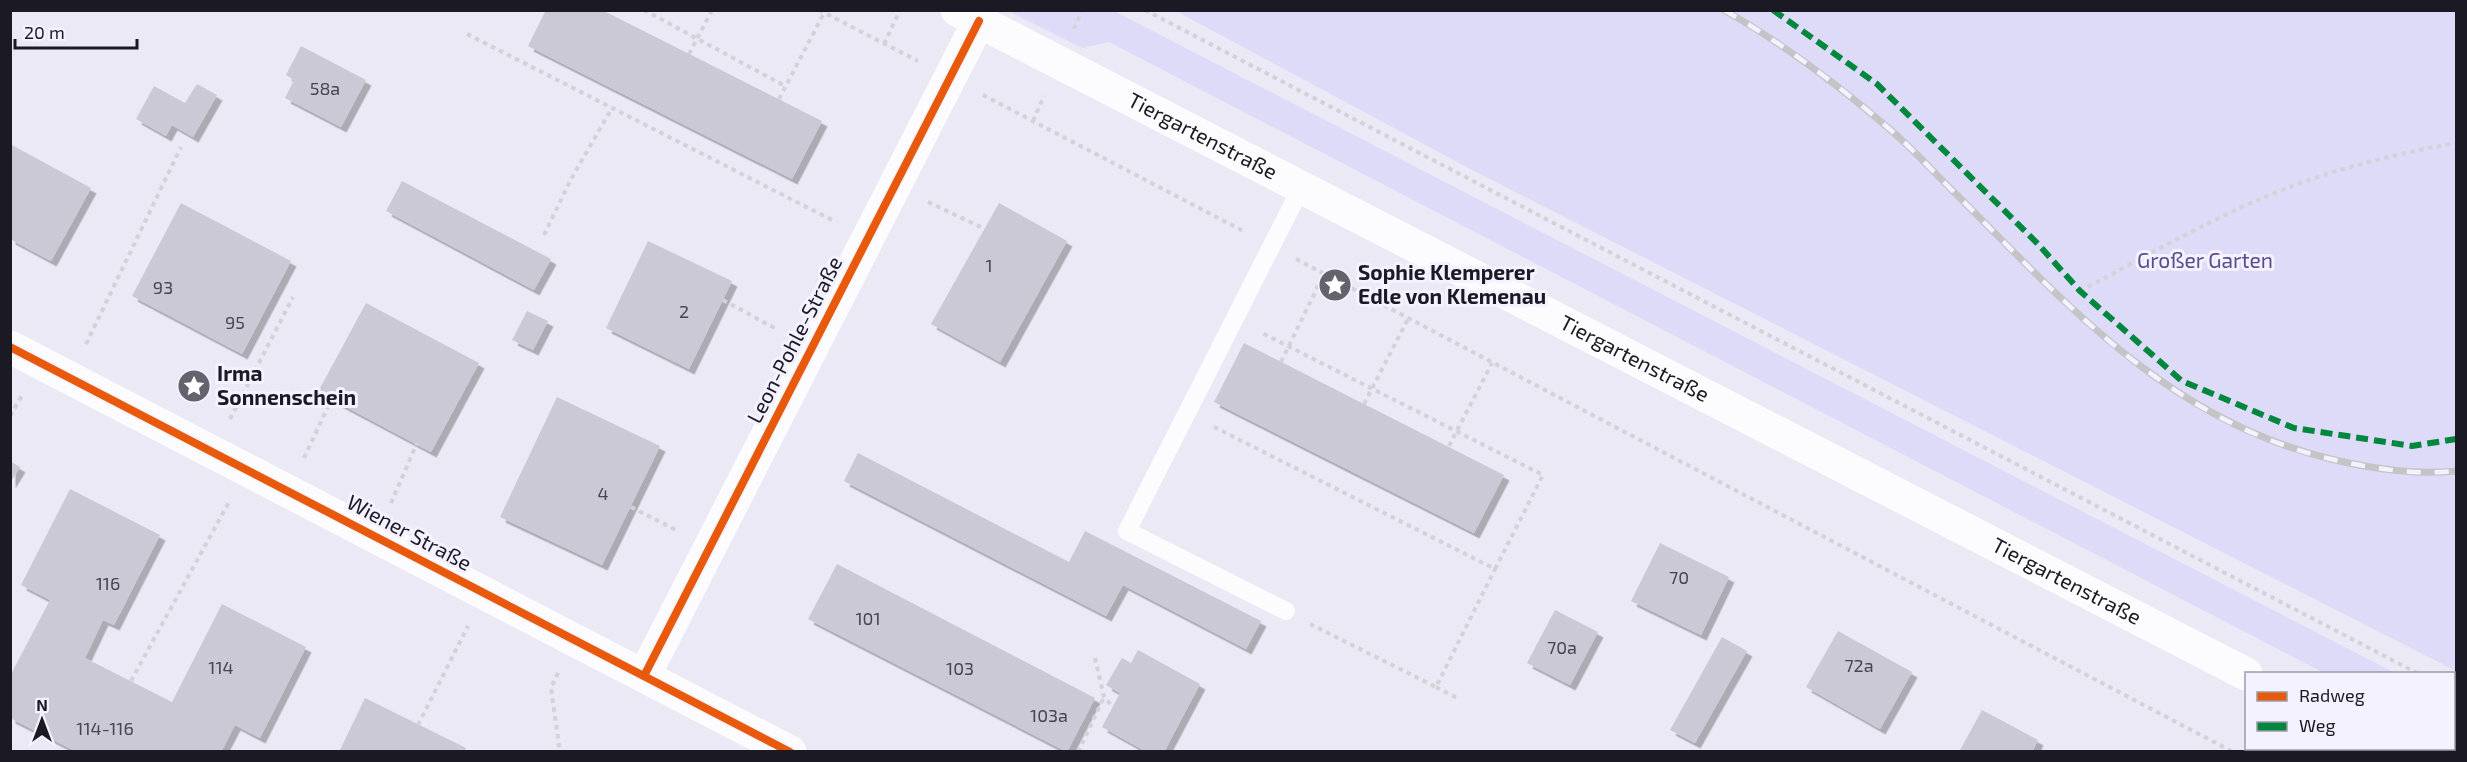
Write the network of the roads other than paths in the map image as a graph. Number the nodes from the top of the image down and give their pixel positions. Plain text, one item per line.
1 (968, 16) edge
2 (1301, 188) junction
3 (10, 347) edge
4 (1286, 611) road end
5 (2245, 673) edge
6 (644, 676) junction
7 (790, 752) edge

1 - 2 street, Tiergartenstraße
1 - 6 street, Leon-Pohle-Straße
2 - 4 lane
2 - 5 street, Tiergartenstraße
3 - 6 street, Wiener Straße
6 - 7 street, Wiener Straße

